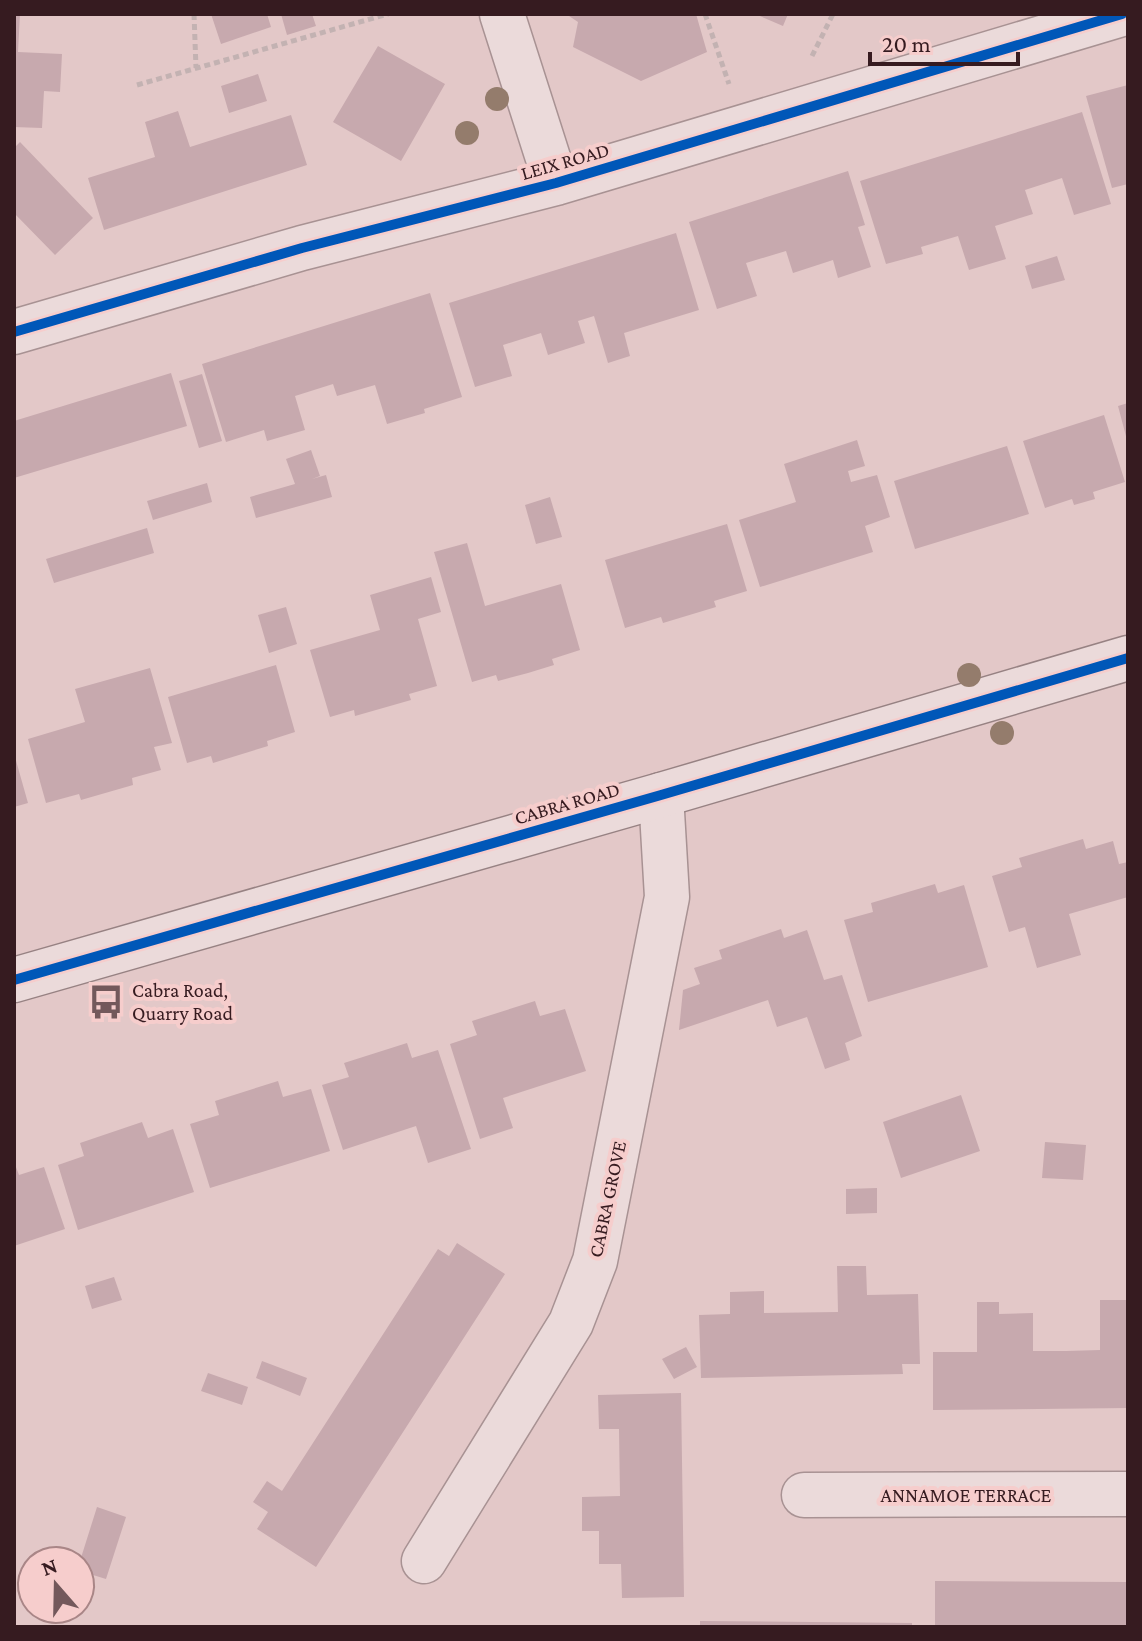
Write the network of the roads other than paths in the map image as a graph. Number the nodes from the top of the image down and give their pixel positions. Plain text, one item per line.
1 (502, 14) edge
2 (1122, 14) edge
3 (556, 183) junction
4 (14, 332) edge
5 (1128, 658) edge
6 (661, 795) junction
7 (14, 980) edge
8 (1128, 1494) edge
9 (804, 1495) dead end
10 (424, 1561) dead end

1 - 3 street
2 - 3 street, LEIX ROAD
3 - 4 street, LEIX ROAD
5 - 6 street, CABRA ROAD
6 - 7 street, CABRA ROAD
6 - 10 street, CABRA GROVE
8 - 9 street, ANNAMOE TERRACE

